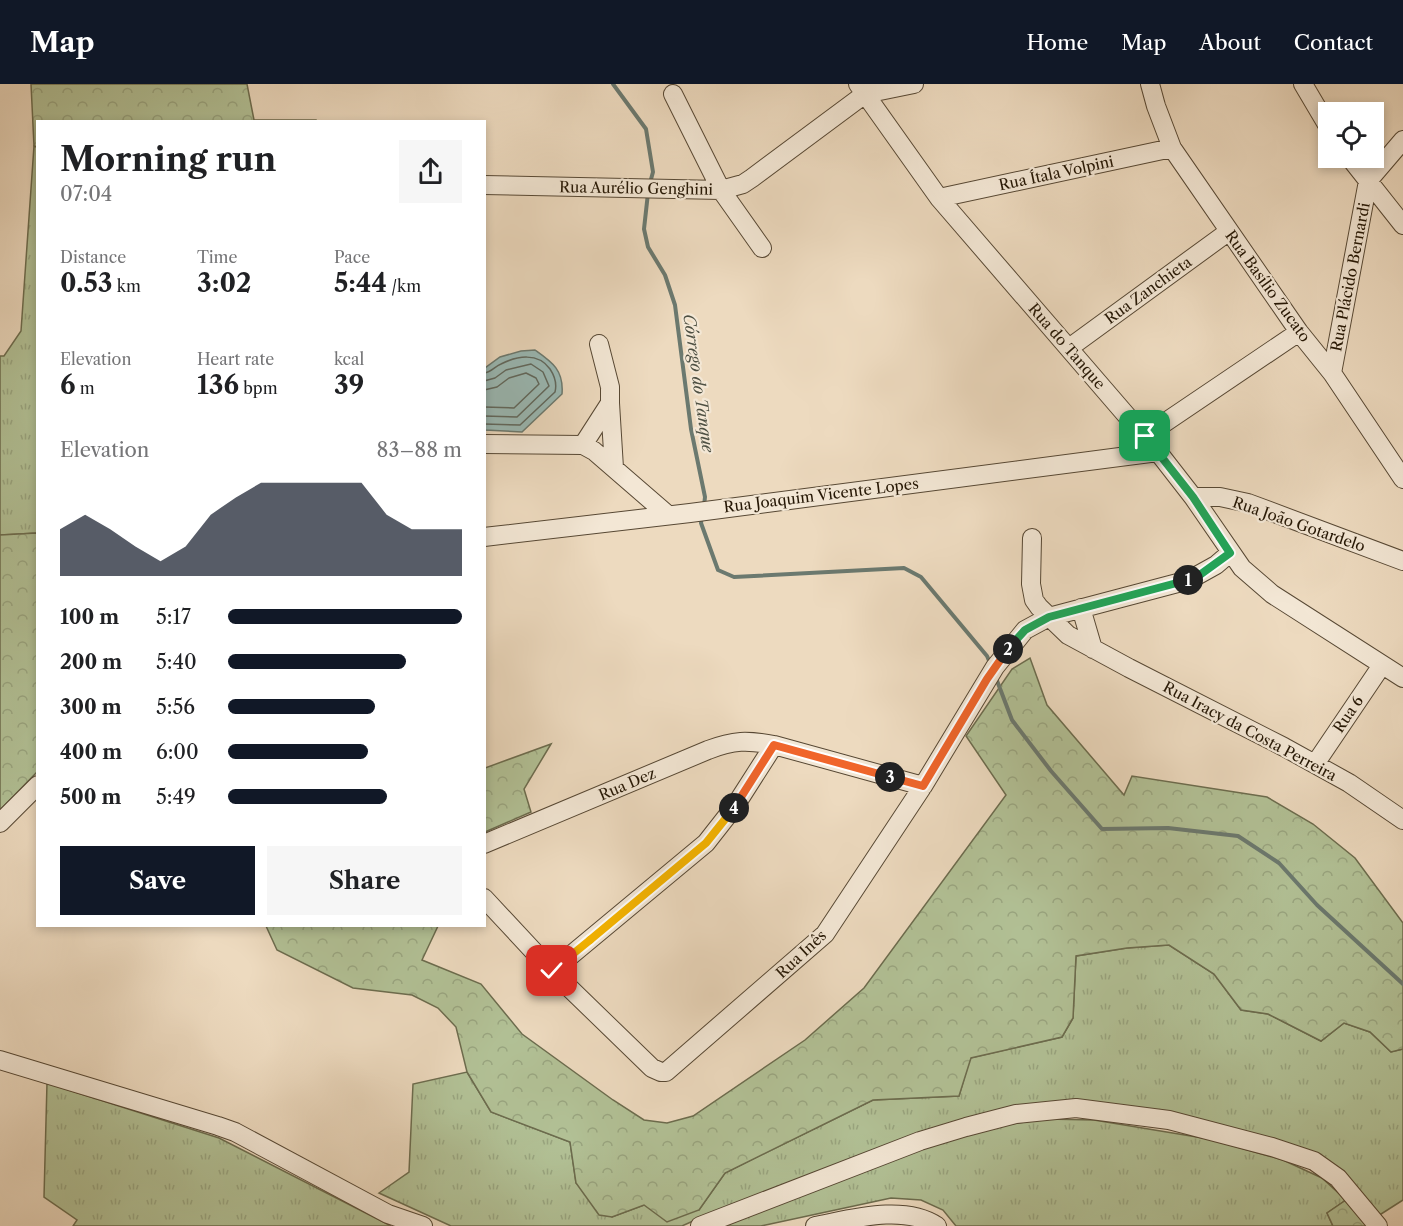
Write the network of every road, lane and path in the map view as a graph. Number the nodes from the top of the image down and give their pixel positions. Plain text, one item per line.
1 (914, 84) edge
2 (1150, 84) edge
3 (1303, 84) edge
4 (861, 89) edge
5 (673, 94) dead end
6 (1318, 109) edge
7 (1403, 140) edge
8 (1172, 148) junction
9 (1358, 168) edge
10 (1368, 181) junction
11 (486, 185) edge
12 (721, 190) junction
13 (939, 198) junction
14 (1403, 225) edge
15 (1228, 232) junction
16 (762, 248) dead end
17 (1299, 332) junction
18 (599, 344) dead end
19 (1069, 348) junction
20 (1332, 373) junction
21 (610, 403) junction
22 (1145, 436) junction
23 (486, 444) edge
24 (583, 444) junction
25 (1158, 452) junction
26 (614, 468) junction
27 (1403, 479) edge
28 (1193, 497) junction
29 (668, 515) junction
30 (486, 537) edge
31 (1032, 538) dead end
32 (1230, 553) junction
33 (1403, 561) edge
34 (1082, 608) junction
35 (1049, 617) junction
36 (1094, 649) junction
37 (1382, 665) junction
38 (1403, 678) edge
39 (774, 745) junction
40 (1315, 764) junction
41 (923, 786) junction
42 (36, 787) edge
43 (1403, 820) edge
44 (0, 823) edge
45 (486, 843) edge
46 (486, 900) edge
47 (552, 971) junction
48 (0, 1060) edge
49 (423, 1226) edge
50 (699, 1226) edge
51 (815, 1226) edge
52 (937, 1226) edge
53 (1378, 1226) edge

1 - 4 street
2 - 8 street, Rua Basílio Zucato
3 - 6 street
4 - 12 street, Rua Aurélio Genghini
4 - 13 street, Rua do Tanque
5 - 12 street
7 - 10 street
8 - 13 street, Rua Ítala Volpini
8 - 15 street, Rua Basílio Zucato
9 - 10 street
10 - 14 street
10 - 20 street, Rua Plácido Bernardi
11 - 12 street, Rua Aurélio Genghini
12 - 16 street
13 - 19 street, Rua do Tanque
15 - 17 street, Rua Basílio Zucato
15 - 19 street, Rua Zanchieta
17 - 20 street, Rua Basílio Zucato
17 - 22 street
18 - 21 street
19 - 22 street, Rua do Tanque
20 - 27 street, Rua Basílio Zucato
21 - 24 street
21 - 26 street
22 - 25 street, Rua do Tanque
23 - 24 street
24 - 26 street
25 - 28 street, Rua do Tanque
25 - 29 street, Rua Joaquim Vicente Lopes
26 - 29 street
28 - 32 street, Rua do Tanque
28 - 33 street, Rua João Gotardelo
29 - 30 street, Rua Joaquim Vicente Lopes
31 - 35 street, Rua Iracy da Costa Perreira
32 - 34 street, Rua Inês
32 - 37 street, Rua do Tanque
34 - 35 street, Rua Inês
34 - 36 street
35 - 36 street, Rua Iracy da Costa Perreira
35 - 41 street, Rua Inês
36 - 40 street, Rua Iracy da Costa Perreira
37 - 38 street, Rua do Tanque
37 - 40 street, Rua 6
39 - 41 street
39 - 45 street, Rua Dez
39 - 47 street
40 - 43 street, Rua Iracy da Costa Perreira
41 - 47 street, Rua Inês
42 - 44 street
46 - 47 street
48 - 49 street
50 - 53 street
51 - 52 street

